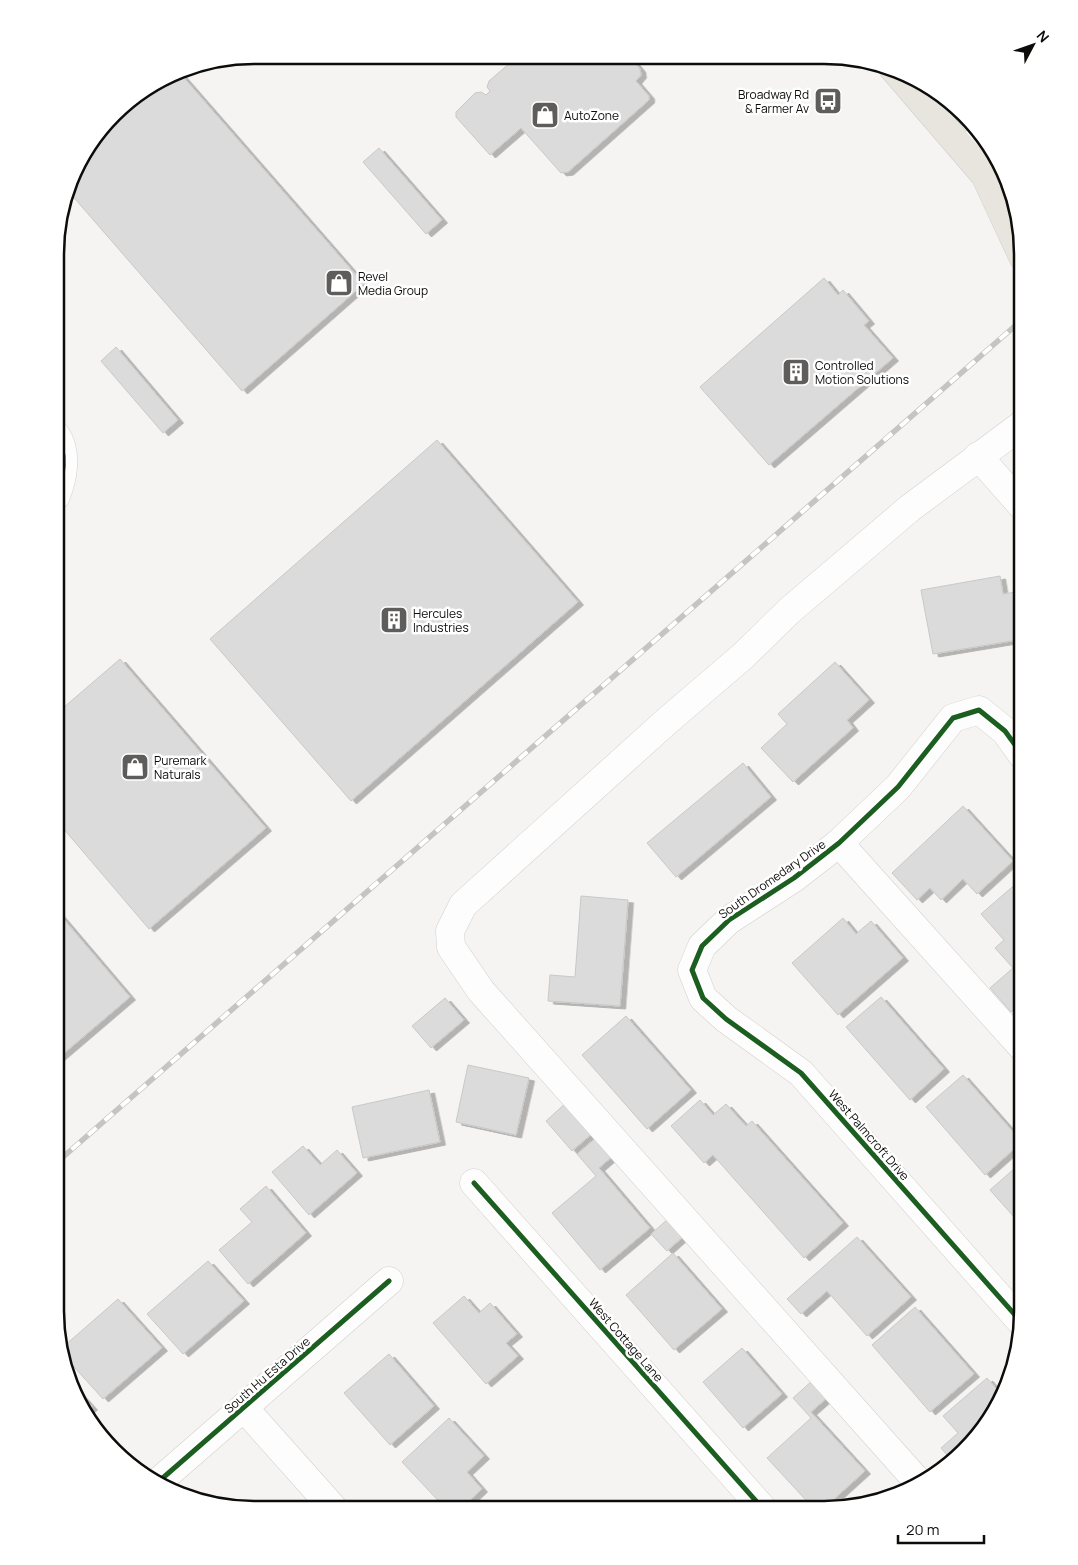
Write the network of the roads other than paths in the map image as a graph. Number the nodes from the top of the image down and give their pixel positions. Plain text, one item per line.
1 (909, 83) edge
2 (972, 145) edge
3 (984, 174) junction
4 (1002, 187) edge
5 (1014, 237) edge
6 (1014, 430) edge
7 (978, 456) junction
8 (1014, 497) edge
9 (1014, 743) edge
10 (839, 843) junction
11 (692, 970) joint
12 (1014, 1038) edge
13 (474, 1183) dead end
14 (389, 1282) dead end
15 (1014, 1315) edge
16 (244, 1408) junction
17 (163, 1478) edge
18 (915, 1478) edge
19 (327, 1501) edge
20 (756, 1501) edge

1 - 2 main road
2 - 3 main road
3 - 4 main road
3 - 5 main road
6 - 7 street
7 - 8 street
7 - 18 street
9 - 10 street, South Dromedary Drive
10 - 11 street, South Dromedary Drive
10 - 12 street
11 - 15 street, West Palmcroft Drive
13 - 20 street, West Cottage Lane
14 - 16 street, South Hu Esta Drive
16 - 17 street, South Hu Esta Drive
16 - 19 street

